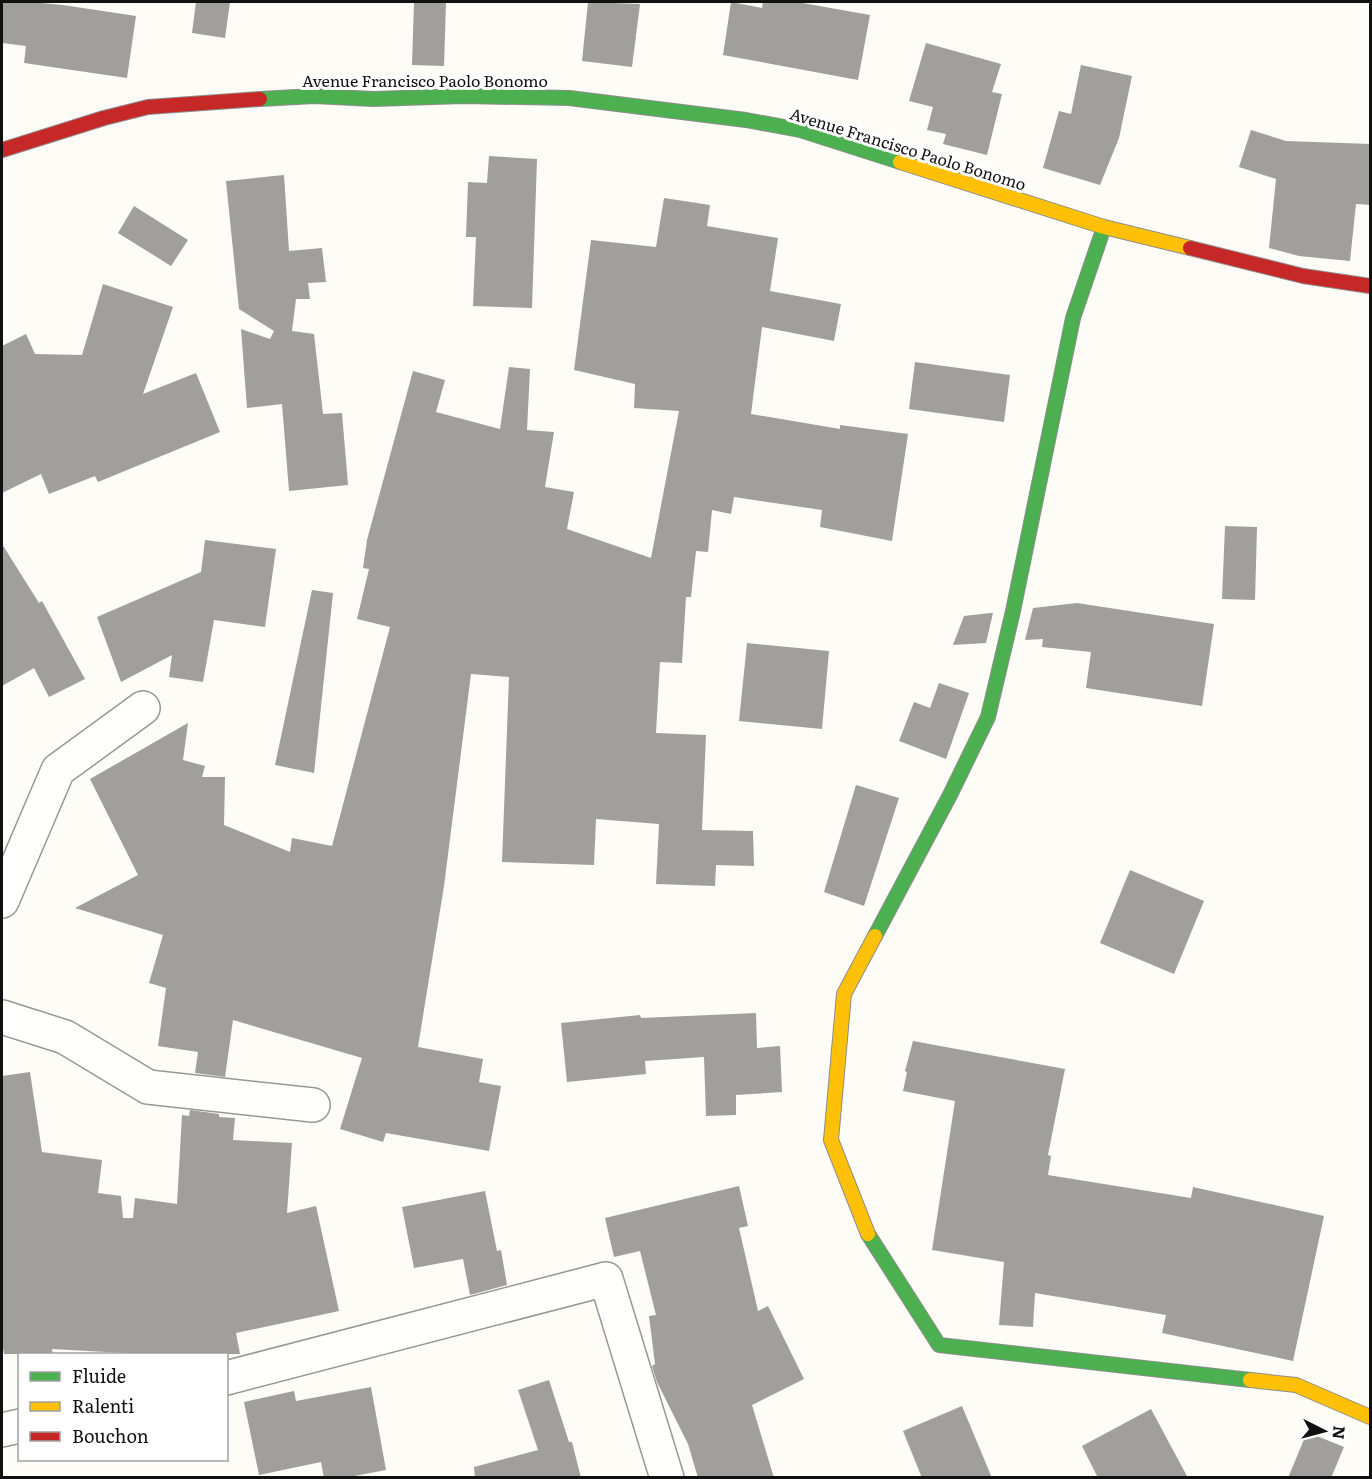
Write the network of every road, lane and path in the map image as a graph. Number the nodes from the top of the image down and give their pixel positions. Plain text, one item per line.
1 (2, 150) edge
2 (1104, 227) junction
3 (1371, 286) edge
4 (143, 708) dead end
5 (2, 901) edge
6 (2, 1017) edge
7 (313, 1105) dead end
8 (228, 1377) edge
9 (1371, 1417) edge
10 (18, 1426) edge
11 (2, 1430) edge
12 (667, 1478) edge

1 - 2 street, Avenue Francisco Paolo Bonomo
2 - 3 street, Avenue Francisco Paolo Bonomo
2 - 9 street
4 - 5 street
6 - 7 street
8 - 12 street
10 - 11 street

